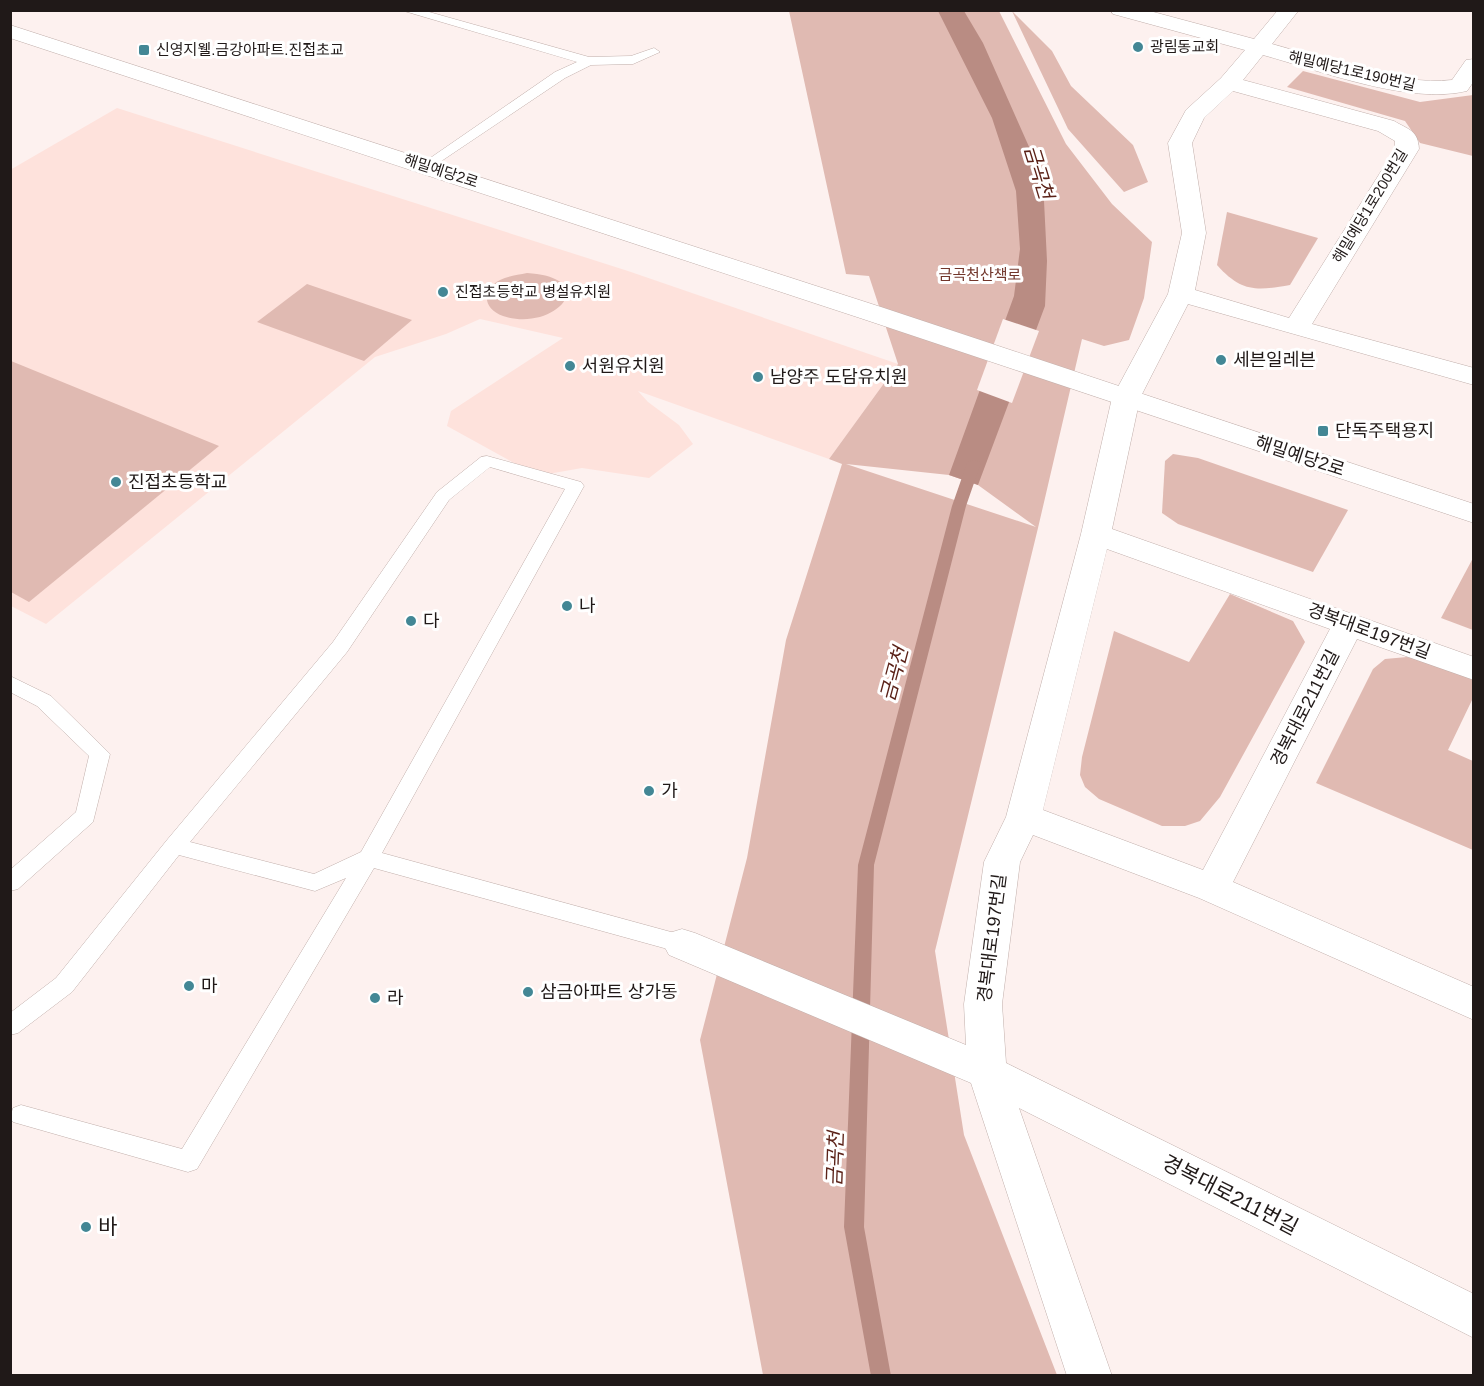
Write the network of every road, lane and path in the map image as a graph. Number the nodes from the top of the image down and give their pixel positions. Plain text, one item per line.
1 (407, 10) edge
2 (1120, 10) edge
3 (1289, 10) edge
4 (10, 31) edge
5 (1257, 48) junction
6 (654, 52) dead end
7 (589, 61) junction
8 (1473, 65) edge
9 (1229, 83) junction
10 (428, 166) junction
11 (1181, 294) junction
12 (1296, 328) junction
13 (1473, 377) edge
14 (1126, 398) junction
15 (1473, 514) edge
16 (1096, 534) junction
17 (1349, 624) junction
18 (1473, 669) edge
19 (10, 683) edge
20 (1024, 817) junction
21 (174, 846) junction
22 (369, 858) junction
23 (10, 883) edge
24 (1212, 888) junction
25 (682, 944) joint
26 (1473, 1004) edge
27 (10, 1026) edge
28 (987, 1072) junction
29 (21, 1115) dead end
30 (1473, 1317) edge
31 (1090, 1376) edge

1 - 7 lane
2 - 5 street
3 - 5 street
4 - 10 street, 해밀예당2로
5 - 8 street, 해밀예당1로190번길
5 - 9 street
6 - 7 lane
7 - 10 lane
9 - 11 street
9 - 12 street, 해밀예당1로200번길
10 - 14 street, 해밀예당2로
11 - 12 street
11 - 14 street
12 - 13 street
14 - 15 street, 해밀예당2로
14 - 16 street, 경복대로197번길
16 - 17 street, 경복대로197번길
16 - 20 street, 경복대로197번길
17 - 18 street, 경복대로197번길
17 - 24 street, 경복대로211번길
19 - 23 lane
20 - 24 street
20 - 28 street, 경복대로197번길
21 - 22 lane
21 - 22 lane
21 - 27 lane
22 - 25 lane
22 - 29 lane
24 - 26 street
25 - 28 street, 경복대로211번길
28 - 30 street, 경복대로211번길
28 - 31 street, 경복대로197번길

